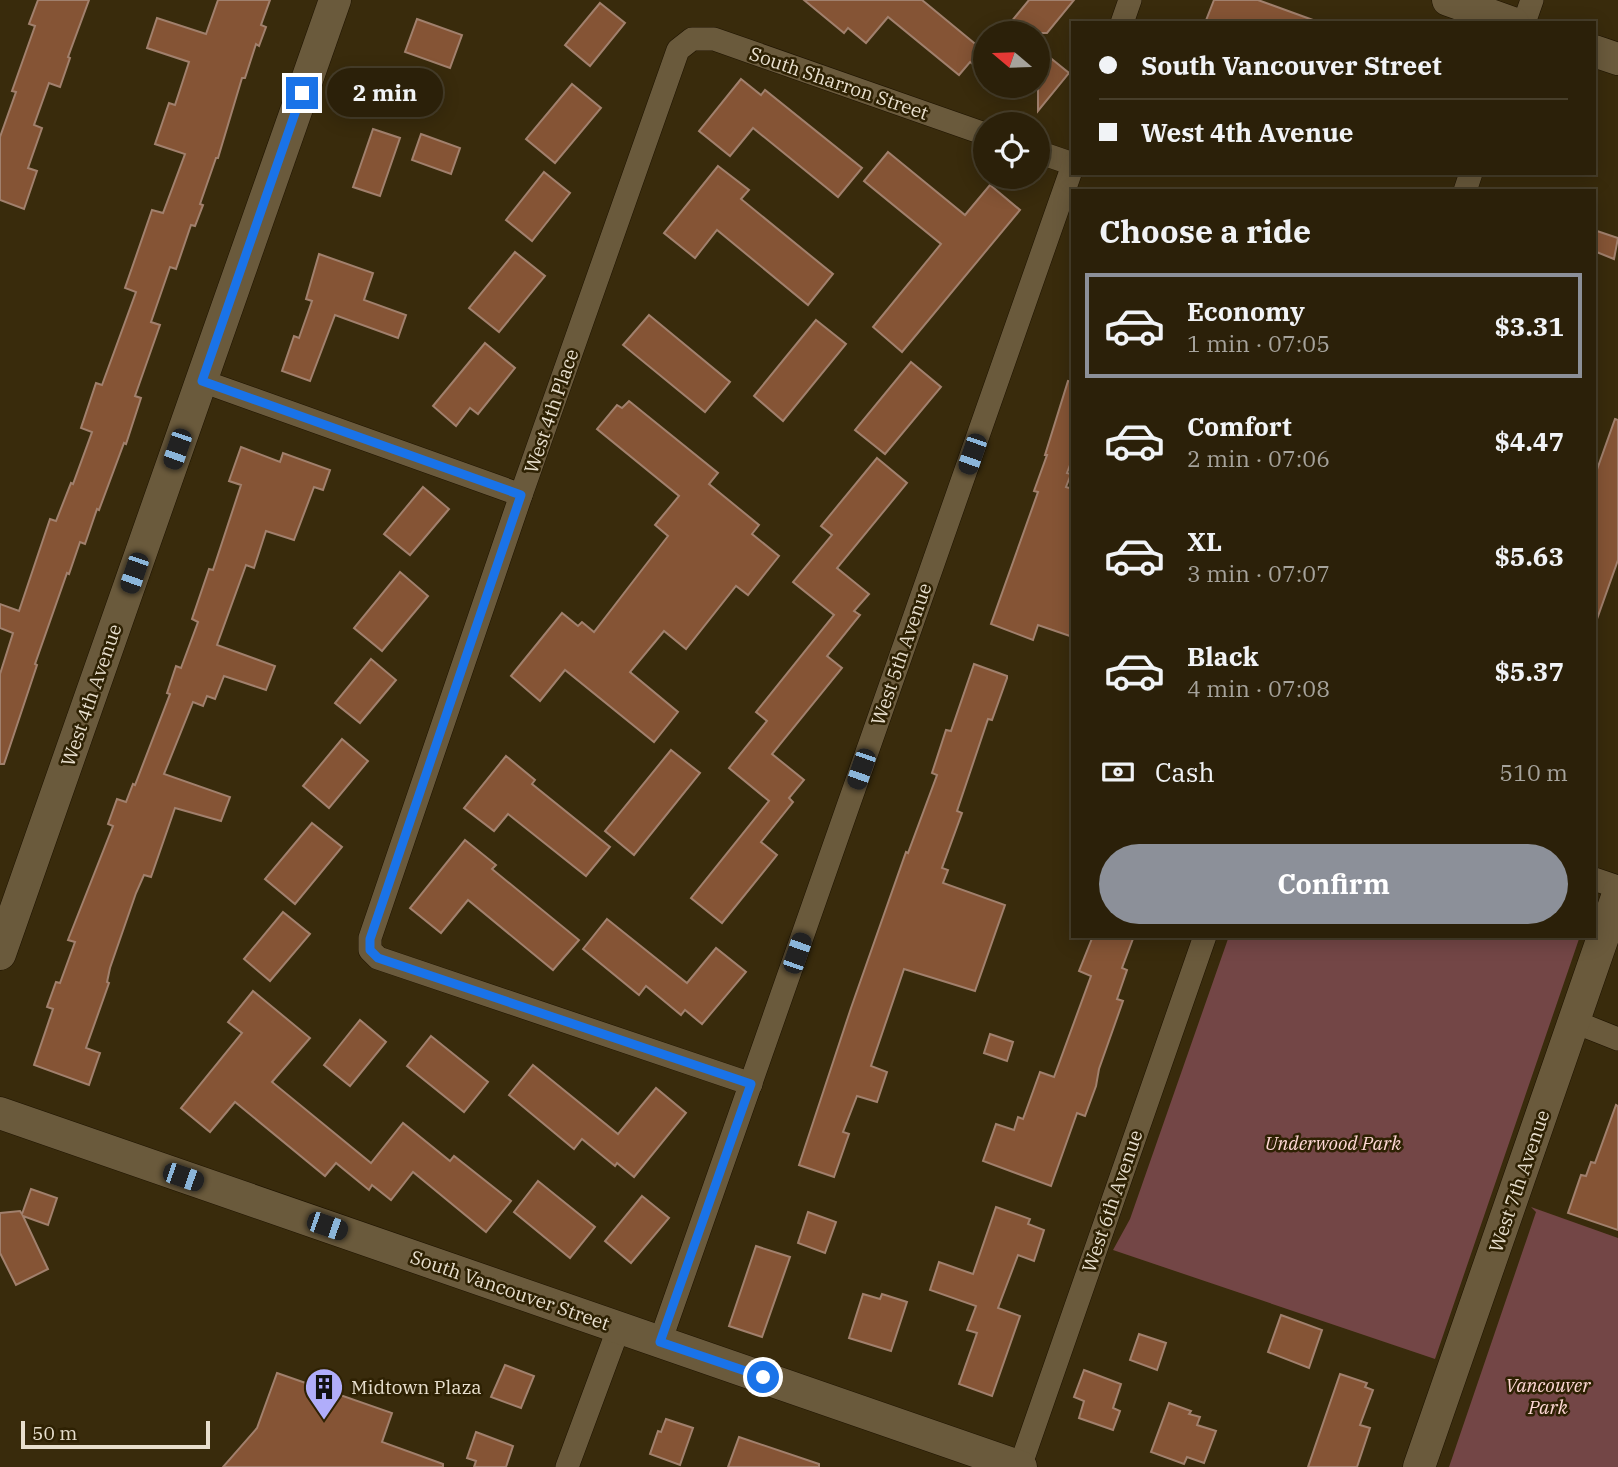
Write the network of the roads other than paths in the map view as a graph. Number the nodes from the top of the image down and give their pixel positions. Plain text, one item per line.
1 (335, 0) edge
2 (1130, 0) edge
3 (1448, 0) edge
4 (1532, 0) edge
5 (1123, 21) edge
6 (1507, 21) edge
7 (1525, 21) edge
8 (692, 39) joint
9 (1596, 52) edge
10 (1618, 59) edge
11 (973, 130) edge
12 (1050, 156) edge
13 (1071, 164) edge
14 (1071, 171) edge
15 (202, 381) junction
16 (521, 495) junction
17 (1596, 880) edge
18 (1618, 887) edge
19 (1618, 894) edge
20 (1204, 938) edge
21 (0, 954) edge
22 (1575, 1023) junction
23 (1618, 1040) edge
24 (751, 1084) junction
25 (0, 1113) edge
26 (619, 1327) junction
27 (660, 1342) junction
28 (568, 1467) edge
29 (1020, 1467) edge
30 (1419, 1467) edge

1 - 15 street, West 4th Avenue
2 - 5 street
3 - 6 street
4 - 7 street
8 - 11 street, South Sharron Street
8 - 16 street, West 4th Place
9 - 10 street
12 - 13 street
14 - 24 street, West 5th Avenue
15 - 16 street
15 - 21 street, West 4th Avenue
16 - 24 street, West 4th Place
17 - 18 street
19 - 22 street, West 7th Avenue
20 - 29 street, West 6th Avenue
22 - 23 street
22 - 30 street, West 7th Avenue
24 - 27 street, West 5th Avenue
25 - 26 street, South Vancouver Street
26 - 27 street, South Vancouver Street
26 - 28 street
27 - 29 street, South Vancouver Street

